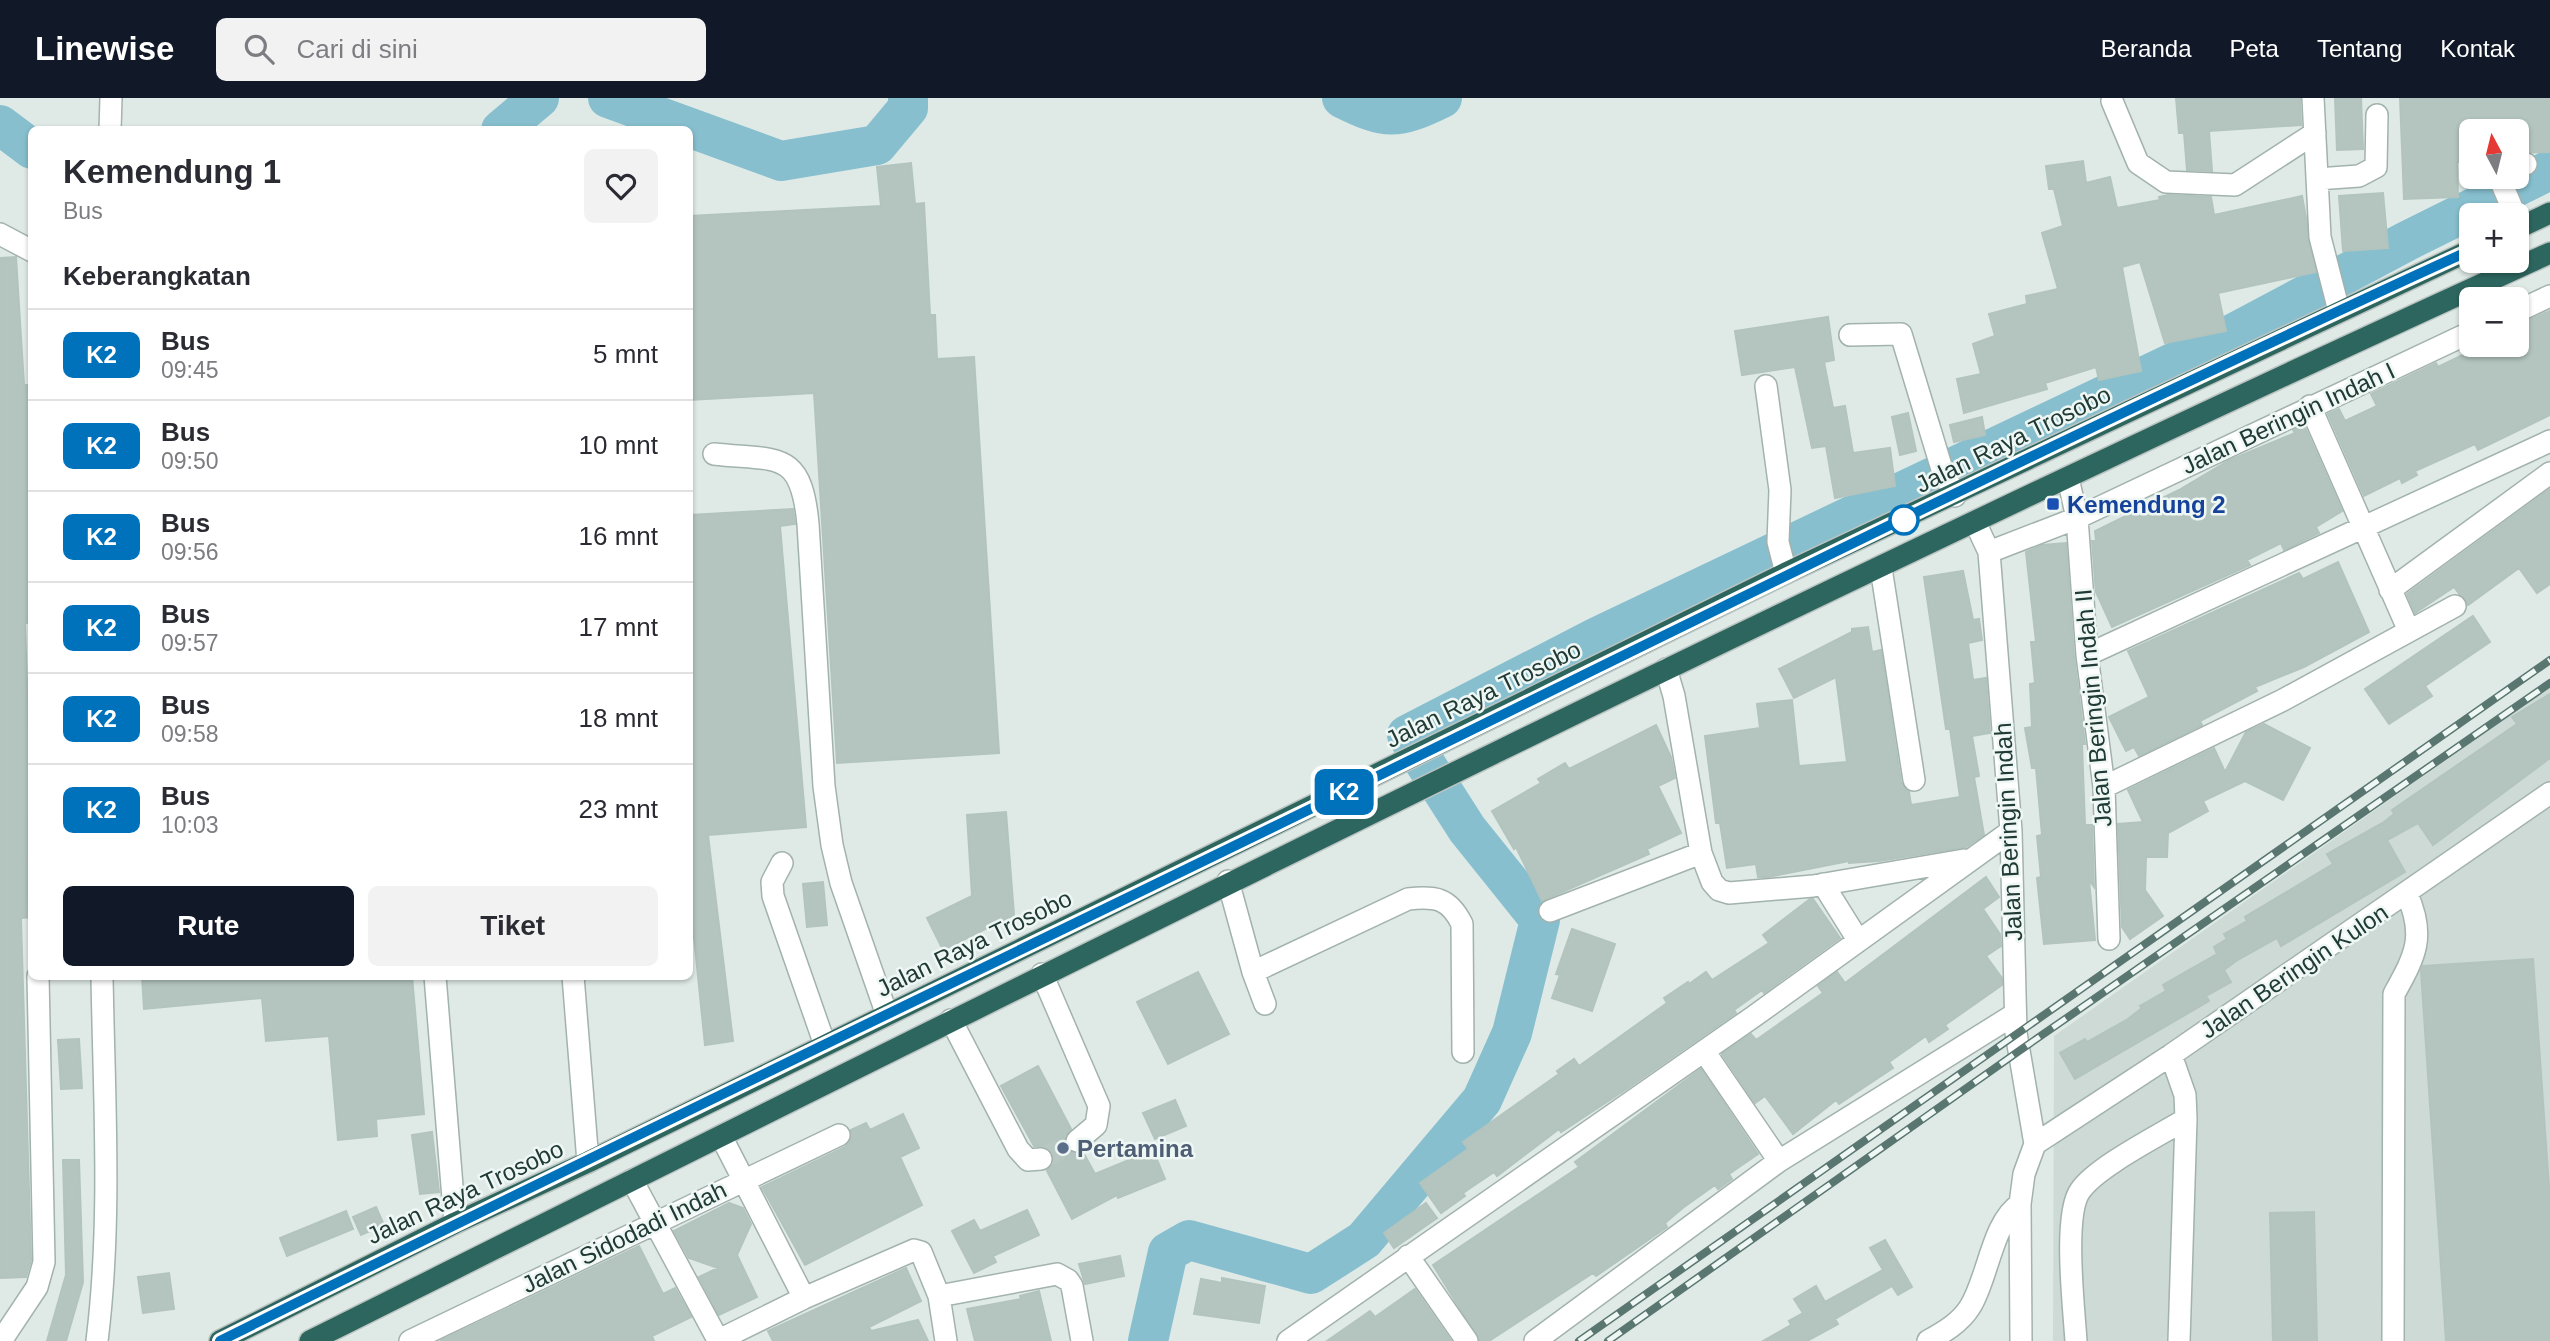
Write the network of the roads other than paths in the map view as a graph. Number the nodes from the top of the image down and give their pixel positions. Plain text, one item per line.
1 (111, 98) edge
2 (2313, 98) edge
3 (2112, 102) dead end
4 (2377, 115) dead end
5 (110, 126) edge
6 (2315, 133) junction
7 (2317, 179) junction
8 (2529, 211) edge
9 (2550, 213) edge
10 (0, 234) edge
11 (28, 249) edge
12 (2550, 253) edge
13 (2459, 254) edge
14 (2335, 292) junction
15 (2550, 296) edge
16 (2529, 306) edge
17 (1850, 335) dead end
18 (2459, 338) edge
19 (1766, 386) dead end
20 (2310, 406) junction
21 (2550, 441) edge
22 (714, 454) dead end
23 (2550, 472) edge
24 (2068, 478) junction
25 (1948, 482) junction
26 (2077, 518) junction
27 (1975, 522) junction
28 (2365, 527) junction
29 (1989, 552) junction
30 (1783, 560) junction
31 (1881, 568) junction
32 (2390, 590) junction
33 (2455, 606) dead end
34 (2409, 631) junction
35 (2087, 655) junction
36 (1666, 669) junction
37 (1914, 780) dead end
38 (2104, 787) junction
39 (2550, 793) edge
40 (2011, 831) junction
41 (1701, 853) junction
42 (1970, 859) junction
43 (782, 863) dead end
44 (1228, 881) junction
45 (1823, 884) junction
46 (2407, 894) junction
47 (1550, 911) dead end
48 (2109, 939) dead end
49 (1858, 940) junction
50 (1253, 972) junction
51 (1042, 974) junction
52 (38, 980) edge
53 (102, 980) edge
54 (435, 980) edge
55 (573, 980) edge
56 (1265, 1004) dead end
57 (2015, 1014) junction
58 (887, 1015) junction
59 (951, 1020) junction
60 (825, 1045) junction
61 (1704, 1051) junction
62 (1463, 1052) dead end
63 (2171, 1055) junction
64 (2186, 1118) junction
65 (839, 1135) dead end
66 (721, 1136) junction
67 (1077, 1141) tunnel mouth
68 (2035, 1144) junction
69 (1041, 1159) dead end
70 (1779, 1161) junction
71 (588, 1162) junction
72 (632, 1180) junction
73 (742, 1180) junction
74 (2020, 1204) junction
75 (455, 1223) junction
76 (654, 1224) junction
77 (1408, 1256) junction
78 (939, 1296) junction
79 (804, 1298) junction
80 (1, 1341) edge
81 (97, 1341) edge
82 (220, 1341) edge
83 (310, 1341) edge
84 (410, 1341) edge
85 (717, 1341) edge
86 (946, 1341) edge
87 (1082, 1341) edge
88 (1288, 1341) edge
89 (1467, 1341) edge
90 (1535, 1341) edge
91 (1928, 1341) edge
92 (2021, 1341) edge
93 (2076, 1341) edge
94 (2179, 1341) edge
95 (2393, 1341) edge

1 - 5 street
2 - 6 street
3 - 6 street
4 - 7 street
6 - 7 street
7 - 14 street
8 - 9 highway
10 - 11 street
12 - 24 highway
13 - 14 highway, Jalan Raya Trosobo
14 - 25 highway, Jalan Raya Trosobo
15 - 16 street
17 - 25 street
18 - 20 street, Jalan Beringin Indah I
19 - 30 street
20 - 26 street, Jalan Beringin Indah I
20 - 28 street
21 - 28 street
22 - 58 street
23 - 32 street
24 - 26 street, Jalan Beringin Indah II
24 - 27 highway
25 - 30 highway, Jalan Raya Trosobo
26 - 29 street, Jalan Beringin Indah I
26 - 35 street, Jalan Beringin Indah II
27 - 29 street, Jalan Beringin Indah
27 - 31 highway
28 - 32 street
28 - 35 street
29 - 40 street, Jalan Beringin Indah
30 - 58 highway, Jalan Raya Trosobo
31 - 36 highway
31 - 37 street
32 - 34 street
33 - 34 street
34 - 38 street
35 - 38 street, Jalan Beringin Indah II
36 - 41 street
36 - 44 highway
38 - 48 street, Jalan Beringin Indah II
39 - 46 street, Jalan Beringin Kulon
40 - 42 street
40 - 57 street, Jalan Beringin Indah
41 - 45 street
41 - 47 street
42 - 45 street
42 - 49 street
43 - 60 street
44 - 50 street
44 - 51 highway
45 - 49 street
46 - 63 street, Jalan Beringin Kulon
46 - 95 street
49 - 61 street
50 - 56 street
50 - 62 street
51 - 59 highway
51 - 67 street
52 - 80 street
53 - 81 street
54 - 75 street
55 - 71 street
57 - 68 street, Jalan Beringin Indah
57 - 70 street
58 - 60 highway, Jalan Raya Trosobo
59 - 66 highway
59 - 69 street
60 - 71 highway, Jalan Raya Trosobo
61 - 70 street
61 - 77 street
63 - 64 street
63 - 68 street, Jalan Beringin Kulon
64 - 93 street
64 - 94 street
65 - 73 street, Jalan Sidodadi Indah
66 - 72 highway
66 - 73 street
68 - 74 street
70 - 90 street
71 - 75 highway, Jalan Raya Trosobo
72 - 76 street
72 - 83 highway
73 - 76 street, Jalan Sidodadi Indah
73 - 79 street
74 - 91 street
74 - 92 street
75 - 82 highway, Jalan Raya Trosobo
76 - 84 street, Jalan Sidodadi Indah
76 - 85 street
77 - 88 street
77 - 89 street
78 - 79 street
78 - 86 street
78 - 87 street
79 - 85 street

